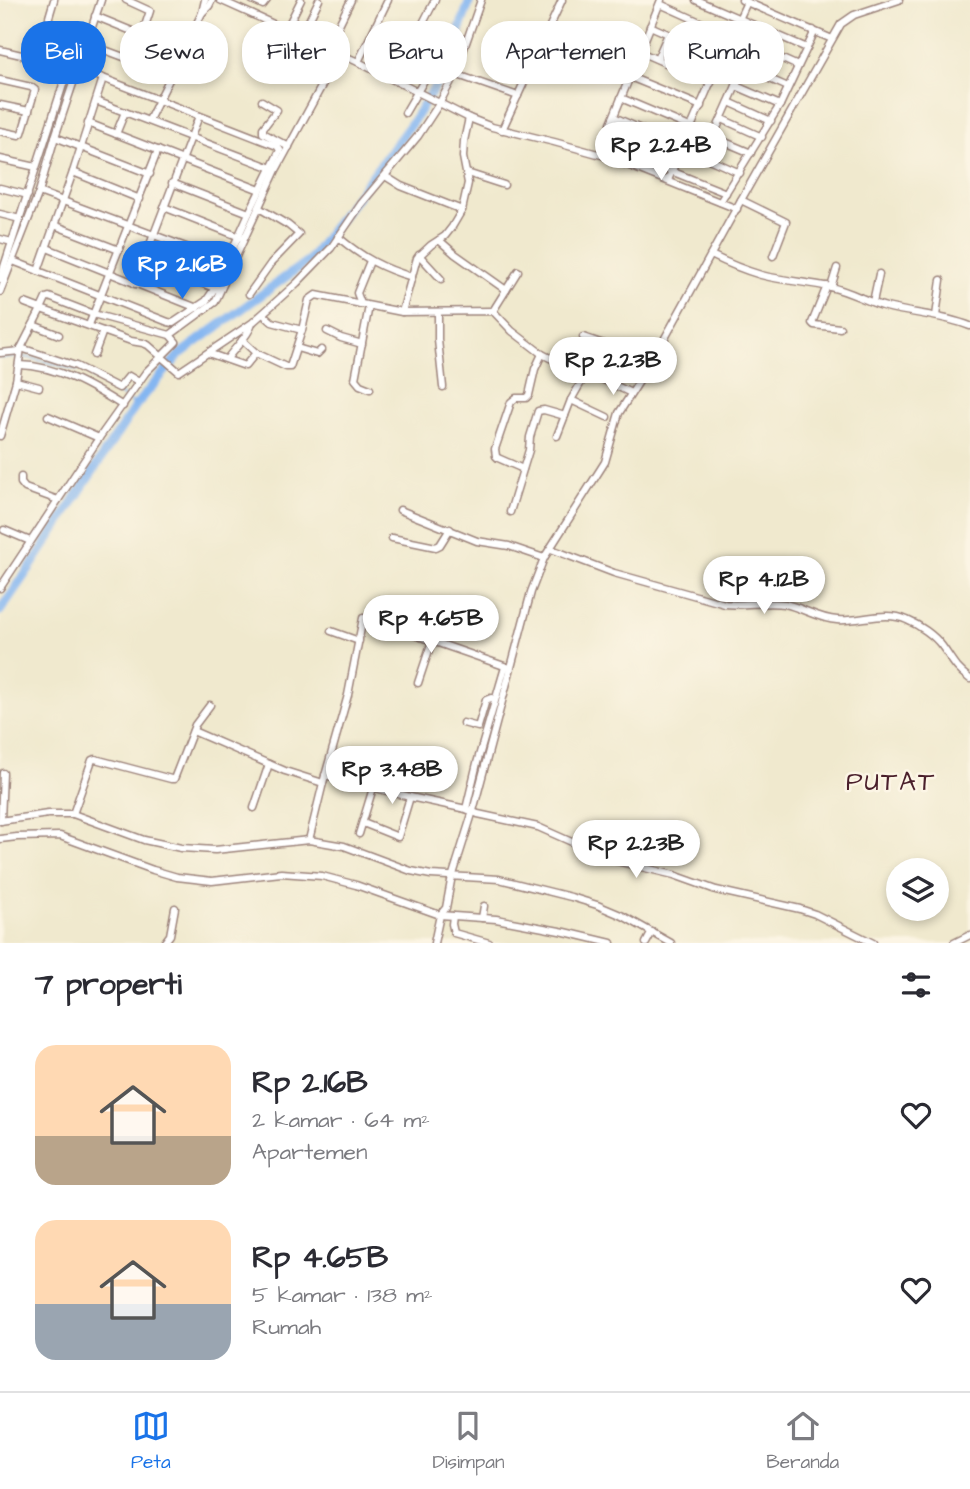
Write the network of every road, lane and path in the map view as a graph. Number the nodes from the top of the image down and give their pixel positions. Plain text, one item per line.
1 (54, 0) edge
2 (101, 0) edge
3 (126, 0) edge
4 (195, 0) edge
5 (220, 0) edge
6 (252, 0) edge
7 (267, 0) edge
8 (301, 0) edge
9 (319, 0) edge
10 (351, 0) edge
11 (388, 0) edge
12 (435, 0) edge
13 (481, 0) edge
14 (562, 0) edge
15 (696, 0) edge
16 (899, 0) edge
17 (745, 1) edge
18 (207, 2) edge
19 (661, 2) edge
20 (760, 4) edge
21 (95, 16) junction
22 (50, 17) dead end
23 (740, 19) junction
24 (93, 21) edge
25 (147, 21) edge
26 (198, 21) edge
27 (266, 21) edge
28 (290, 21) edge
29 (309, 21) edge
30 (341, 21) edge
31 (424, 21) edge
32 (701, 21) edge
33 (120, 26) edge
34 (650, 26) joint
35 (813, 30) junction
36 (664, 32) edge
37 (828, 37) junction
38 (467, 40) edge
39 (664, 43) edge
40 (807, 48) junction
41 (0, 50) edge
42 (21, 55) edge
43 (650, 57) edge
44 (350, 59) edge
45 (657, 60) junction
46 (784, 60) edge
47 (358, 62) junction
48 (664, 63) edge
49 (364, 65) edge
50 (798, 66) junction
51 (467, 78) edge
52 (106, 79) edge
53 (0, 80) edge
54 (63, 84) edge
55 (72, 84) edge
56 (101, 84) edge
57 (167, 84) edge
58 (323, 84) edge
59 (404, 84) edge
60 (423, 84) edge
61 (449, 84) edge
62 (627, 84) edge
63 (647, 84) edge
64 (711, 84) edge
65 (781, 84) edge
66 (736, 86) joint
67 (788, 87) junction
68 (419, 92) junction
69 (518, 96) junction
70 (621, 98) junction
71 (159, 100) junction
72 (96, 101) junction
73 (262, 101) dead end
74 (438, 102) junction
75 (729, 102) junction
76 (0, 105) edge
77 (780, 105) junction
78 (701, 106) junction
79 (29, 111) junction
80 (125, 112) junction
81 (405, 113) dead end
82 (199, 116) junction
83 (614, 117) junction
84 (469, 118) junction
85 (722, 119) junction
86 (149, 120) junction
87 (771, 121) junction
88 (88, 123) junction
89 (692, 128) junction
90 (502, 130) junction
91 (0, 131) edge
92 (116, 134) junction
93 (55, 137) junction
94 (191, 137) junction
95 (713, 137) junction
96 (762, 137) junction
97 (606, 145) junction
98 (289, 146) junction
99 (81, 147) junction
100 (683, 148) junction
101 (158, 150) junction
102 (751, 153) junction
103 (605, 156) junction
104 (0, 159) edge
105 (182, 159) junction
106 (36, 167) junction
107 (274, 169) junction
108 (73, 172) junction
109 (672, 172) junction
110 (467, 173) junction
111 (740, 173) junction
112 (150, 174) junction
113 (385, 176) junction
114 (668, 180) junction
115 (173, 183) junction
116 (504, 185) dead end
117 (0, 188) edge
118 (260, 190) junction
119 (38, 192) junction
120 (726, 193) junction
121 (28, 195) junction
122 (140, 199) junction
123 (741, 200) junction
124 (63, 201) junction
125 (720, 202) junction
126 (164, 207) junction
127 (733, 207) junction
128 (259, 208) junction
129 (462, 210) junction
130 (248, 213) junction
131 (0, 214) edge
132 (20, 219) junction
133 (54, 225) junction
134 (128, 226) junction
135 (153, 236) junction
136 (241, 237) junction
137 (338, 237) junction
138 (0, 240) edge
139 (439, 240) junction
140 (12, 242) junction
141 (47, 248) junction
142 (119, 250) junction
143 (711, 255) junction
144 (418, 256) junction
145 (773, 256) dead end
146 (13, 261) junction
147 (144, 261) junction
148 (370, 261) junction
149 (226, 262) junction
150 (3, 265) edge
151 (837, 268) dead end
152 (38, 271) junction
153 (518, 271) dead end
154 (110, 274) junction
155 (879, 274) dead end
156 (412, 277) junction
157 (0, 279) edge
158 (441, 279) dead end
159 (941, 280) dead end
160 (135, 284) junction
161 (829, 286) junction
162 (217, 290) junction
163 (506, 290) junction
164 (0, 292) edge
165 (249, 294) dead end
166 (101, 295) junction
167 (873, 302) junction
168 (25, 303) dead end
169 (360, 304) junction
170 (369, 306) junction
171 (197, 308) junction
172 (41, 309) junction
173 (493, 311) junction
174 (402, 312) junction
175 (438, 312) junction
176 (93, 314) junction
177 (263, 314) junction
178 (936, 316) junction
179 (252, 323) junction
180 (33, 325) junction
181 (89, 326) junction
182 (176, 326) junction
183 (970, 326) edge
184 (840, 328) dead end
185 (302, 330) junction
186 (103, 331) junction
187 (327, 331) dead end
188 (59, 335) dead end
189 (170, 335) junction
190 (583, 337) dead end
191 (242, 340) junction
192 (362, 344) junction
193 (604, 344) junction
194 (297, 348) junction
195 (321, 350) dead end
196 (20, 351) junction
197 (0, 353) edge
198 (208, 353) junction
199 (256, 354) junction
200 (542, 354) junction
201 (94, 355) dead end
202 (639, 356) dead end
203 (163, 359) junction
204 (227, 359) junction
205 (19, 365) junction
206 (590, 374) junction
207 (16, 381) junction
208 (139, 382) junction
209 (39, 387) dead end
210 (443, 387) dead end
211 (370, 389) dead end
212 (628, 392) junction
213 (571, 400) junction
214 (124, 404) junction
215 (48, 416) dead end
216 (565, 416) junction
217 (607, 417) dead end
218 (0, 436) edge
219 (557, 436) dead end
220 (99, 438) junction
221 (523, 469) junction
222 (21, 477) dead end
223 (58, 500) junction
224 (400, 510) dead end
225 (510, 512) dead end
226 (450, 529) junction
227 (4, 530) dead end
228 (20, 537) junction
229 (392, 538) dead end
230 (30, 541) junction
231 (25, 548) junction
232 (551, 549) junction
233 (542, 557) junction
234 (0, 588) edge
235 (331, 631) dead end
236 (359, 641) junction
237 (432, 641) junction
238 (507, 667) junction
239 (970, 678) edge
240 (418, 683) dead end
241 (495, 699) junction
242 (210, 705) dead end
243 (463, 723) dead end
244 (193, 731) junction
245 (269, 764) junction
246 (3, 773) dead end
247 (325, 775) junction
248 (323, 783) junction
249 (373, 788) junction
250 (410, 797) junction
251 (254, 807) dead end
252 (469, 810) junction
253 (73, 814) junction
254 (0, 821) edge
255 (363, 823) junction
256 (359, 834) dead end
257 (0, 839) edge
258 (309, 840) junction
259 (451, 881) junction
260 (175, 908) dead end
261 (440, 915) junction
262 (453, 916) junction
263 (970, 935) edge
264 (650, 937) edge
265 (168, 942) edge
266 (434, 943) edge
267 (489, 943) edge
268 (611, 943) edge
269 (671, 943) edge
270 (873, 943) edge
271 (954, 943) edge

1 - 22 street
2 - 21 street
3 - 25 street
4 - 18 street
5 - 27 street
6 - 7 street
8 - 28 street
9 - 29 street
10 - 30 street
11 - 47 street
12 - 31 street
13 - 38 street
14 - 69 street
15 - 23 street
16 - 37 street
17 - 20 street
17 - 23 street
18 - 26 street
19 - 32 street
19 - 34 street
20 - 35 street
21 - 24 street
21 - 33 street
23 - 40 street
34 - 36 street
35 - 37 street
35 - 40 street
37 - 123 street
39 - 45 street
40 - 50 street
41 - 42 street
43 - 45 street
44 - 47 street
45 - 48 street
46 - 50 street
47 - 49 street
50 - 67 street
51 - 69 street
52 - 71 street
53 - 79 street
54 - 106 street
55 - 93 street
56 - 72 street
57 - 71 street
58 - 98 street
59 - 68 street
60 - 68 street
61 - 74 street
62 - 70 street
63 - 78 street
64 - 78 street
65 - 67 street
66 - 75 street
66 - 77 street
67 - 77 street
68 - 74 street
68 - 81 street
69 - 90 street
70 - 83 street
70 - 89 street
71 - 82 street
71 - 86 street
72 - 80 street
72 - 88 street
73 - 98 street
74 - 84 street
74 - 113 street
75 - 85 street
75 - 87 street
76 - 79 street
77 - 87 street
78 - 89 street
79 - 91 street
80 - 86 street
80 - 92 street
82 - 94 street
82 - 107 street
83 - 97 street
83 - 100 street
84 - 90 street
84 - 110 street
85 - 95 street
85 - 96 street
86 - 94 street
87 - 96 street
88 - 92 street
88 - 99 street
89 - 95 street
89 - 100 street
90 - 103 street
92 - 101 street
93 - 99 street
93 - 119 street
94 - 105 street
94 - 107 street
95 - 102 street
96 - 102 street
97 - 103 street
97 - 109 street
98 - 107 street
99 - 108 street
99 - 112 street
100 - 109 street
100 - 111 street
101 - 105 street
101 - 112 street
102 - 111 street
103 - 114 street
104 - 106 street
105 - 115 street
105 - 118 street
106 - 121 street
107 - 118 street
107 - 128 street
108 - 122 street
108 - 124 street
109 - 114 street
109 - 120 street
110 - 116 street
110 - 129 street
111 - 120 street
112 - 122 street
113 - 129 street
113 - 137 street
114 - 125 street
115 - 126 street
115 - 130 street
117 - 121 street
118 - 130 street
119 - 124 street
119 - 146 street
120 - 125 street
121 - 132 street
122 - 134 street
123 - 127 street
123 - 145 street
124 - 133 street
124 - 134 street
125 - 127 street
126 - 135 street
126 - 136 street
127 - 143 street
128 - 136 street
128 - 165 street
129 - 139 street
130 - 136 street
131 - 132 street
132 - 140 street
133 - 141 street
133 - 142 street
134 - 135 street
134 - 142 street
135 - 147 street
135 - 149 street
136 - 149 street
136 - 162 street
137 - 148 street
137 - 177 street
138 - 140 street
139 - 144 street
139 - 163 street
140 - 150 street
141 - 152 street
141 - 154 street
142 - 154 street
143 - 161 street
143 - 212 street
144 - 156 street
144 - 158 street
146 - 152 street
146 - 164 street
147 - 160 street
147 - 162 street
148 - 156 street
148 - 169 street
149 - 162 street
150 - 157 street
151 - 161 street
152 - 166 street
153 - 163 street
154 - 160 street
154 - 166 street
155 - 167 street
156 - 174 street
159 - 178 street
160 - 171 street
161 - 167 street
161 - 184 street
162 - 171 street
162 - 182 street
163 - 173 street
166 - 176 street
166 - 182 street
167 - 178 street
168 - 172 street
169 - 170 street
169 - 185 street
170 - 174 street
170 - 192 street
171 - 182 street
172 - 176 street
172 - 180 street
172 - 181 street
173 - 175 street
173 - 200 street
174 - 175 street
175 - 210 street
176 - 181 street
176 - 189 street
177 - 179 street
177 - 185 street
178 - 183 street
179 - 191 street
179 - 198 street
180 - 188 street
180 - 196 street
181 - 186 street
182 - 189 street
185 - 194 street
186 - 201 street
186 - 203 street
187 - 192 street
189 - 203 street
190 - 193 street
191 - 199 street
191 - 204 street
192 - 211 street
193 - 202 street
193 - 206 street
194 - 195 street
194 - 199 street
196 - 197 street
196 - 205 street
196 - 208 street
198 - 203 street
198 - 204 street
199 - 204 street
200 - 206 street
200 - 221 street
203 - 208 street
205 - 207 street
205 - 214 street
206 - 212 street
206 - 213 street
207 - 209 street
207 - 218 street
208 - 214 street
212 - 232 street
213 - 216 street
213 - 217 street
214 - 220 street
215 - 220 street
216 - 219 street
216 - 221 street
220 - 223 street
221 - 225 street
222 - 223 street
223 - 230 street
224 - 226 street
226 - 229 street
226 - 233 street
227 - 228 street
228 - 230 street
228 - 231 street
230 - 231 street
231 - 234 street
232 - 233 street
232 - 239 street
233 - 238 street
235 - 236 street
236 - 237 street
236 - 247 street
237 - 238 street
237 - 240 street
238 - 241 street
238 - 252 street
241 - 243 street
241 - 252 street
242 - 244 street
244 - 245 street
244 - 253 street
245 - 248 street
245 - 251 street
246 - 254 street
247 - 248 street
247 - 249 street
248 - 258 street
249 - 250 street
249 - 255 street
250 - 252 street
250 - 255 street
252 - 259 street
252 - 270 street
253 - 254 street
253 - 258 street
255 - 256 street
257 - 261 street
258 - 259 street
259 - 261 street
259 - 264 street
260 - 265 street
261 - 262 street
261 - 266 street
262 - 267 street
262 - 268 street
263 - 271 street
264 - 269 street

